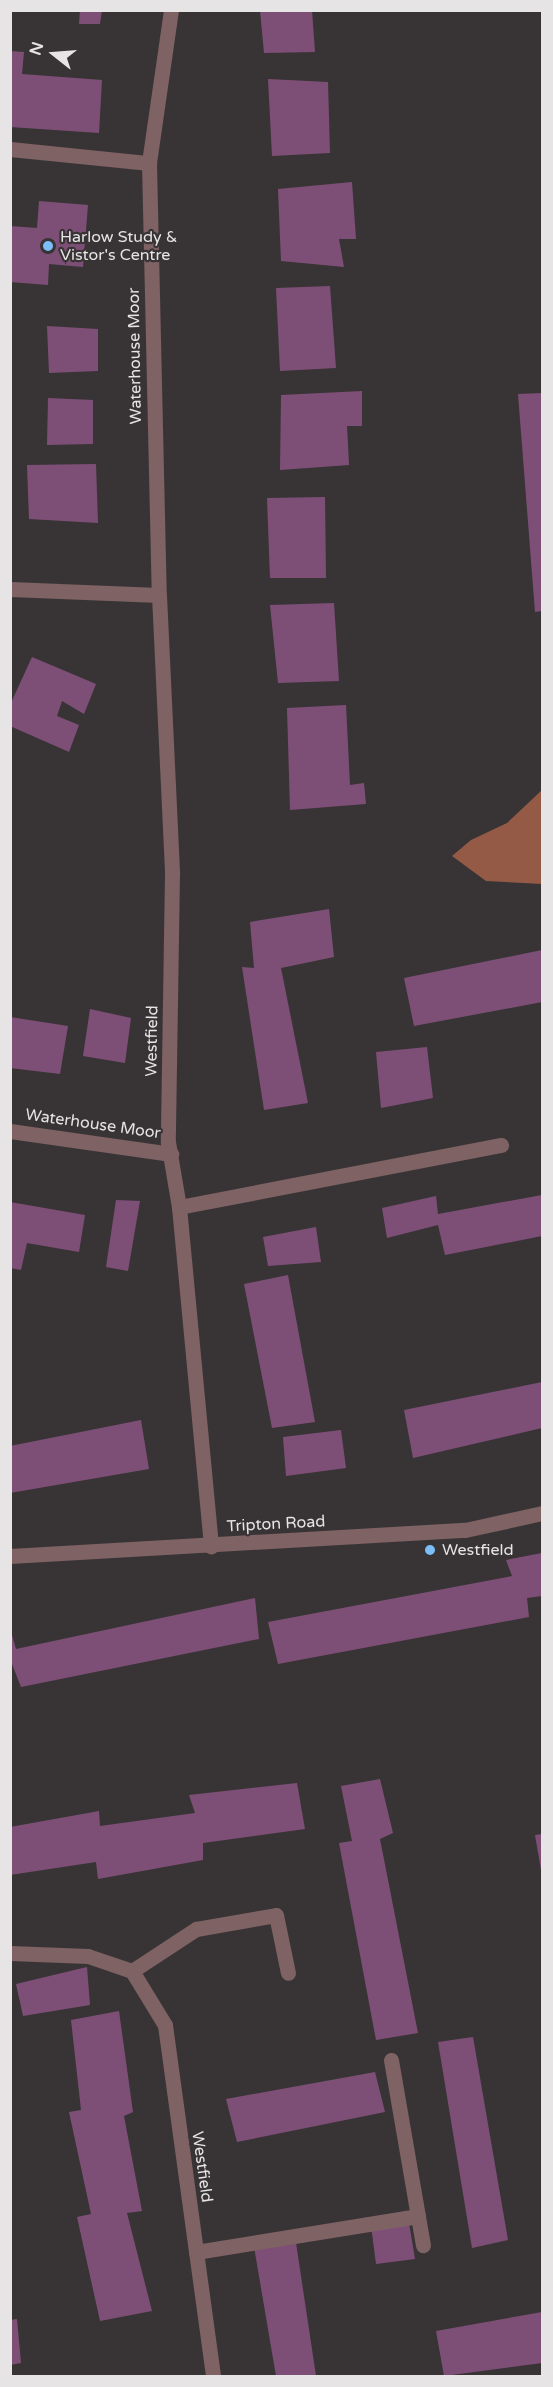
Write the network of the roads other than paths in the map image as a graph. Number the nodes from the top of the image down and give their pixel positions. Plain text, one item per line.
1 (171, 10) edge
2 (10, 149) edge
3 (149, 164) junction
4 (10, 589) edge
5 (159, 595) junction
6 (172, 874) joint
7 (10, 1131) edge
8 (501, 1145) dead end
9 (171, 1154) junction
10 (179, 1207) junction
11 (543, 1513) edge
12 (211, 1546) junction
13 (10, 1556) edge
14 (10, 1953) edge
15 (132, 1971) junction
16 (288, 1973) dead end
17 (391, 2061) dead end
18 (418, 2216) junction
19 (423, 2245) dead end
20 (196, 2252) junction
21 (213, 2376) edge

1 - 3 street, Waterhouse Moor
2 - 3 street
3 - 5 street, Waterhouse Moor
4 - 5 street
5 - 6 street, Waterhouse Moor
6 - 9 street, Westfield
7 - 9 street, Waterhouse Moor
8 - 10 street
9 - 10 street, Westfield
10 - 12 street, Westfield
11 - 12 street, Tripton Road
12 - 13 street, Tripton Road
14 - 15 street
15 - 16 street
15 - 20 street, Westfield
17 - 18 street
18 - 19 street
18 - 20 street
20 - 21 street, Westfield

